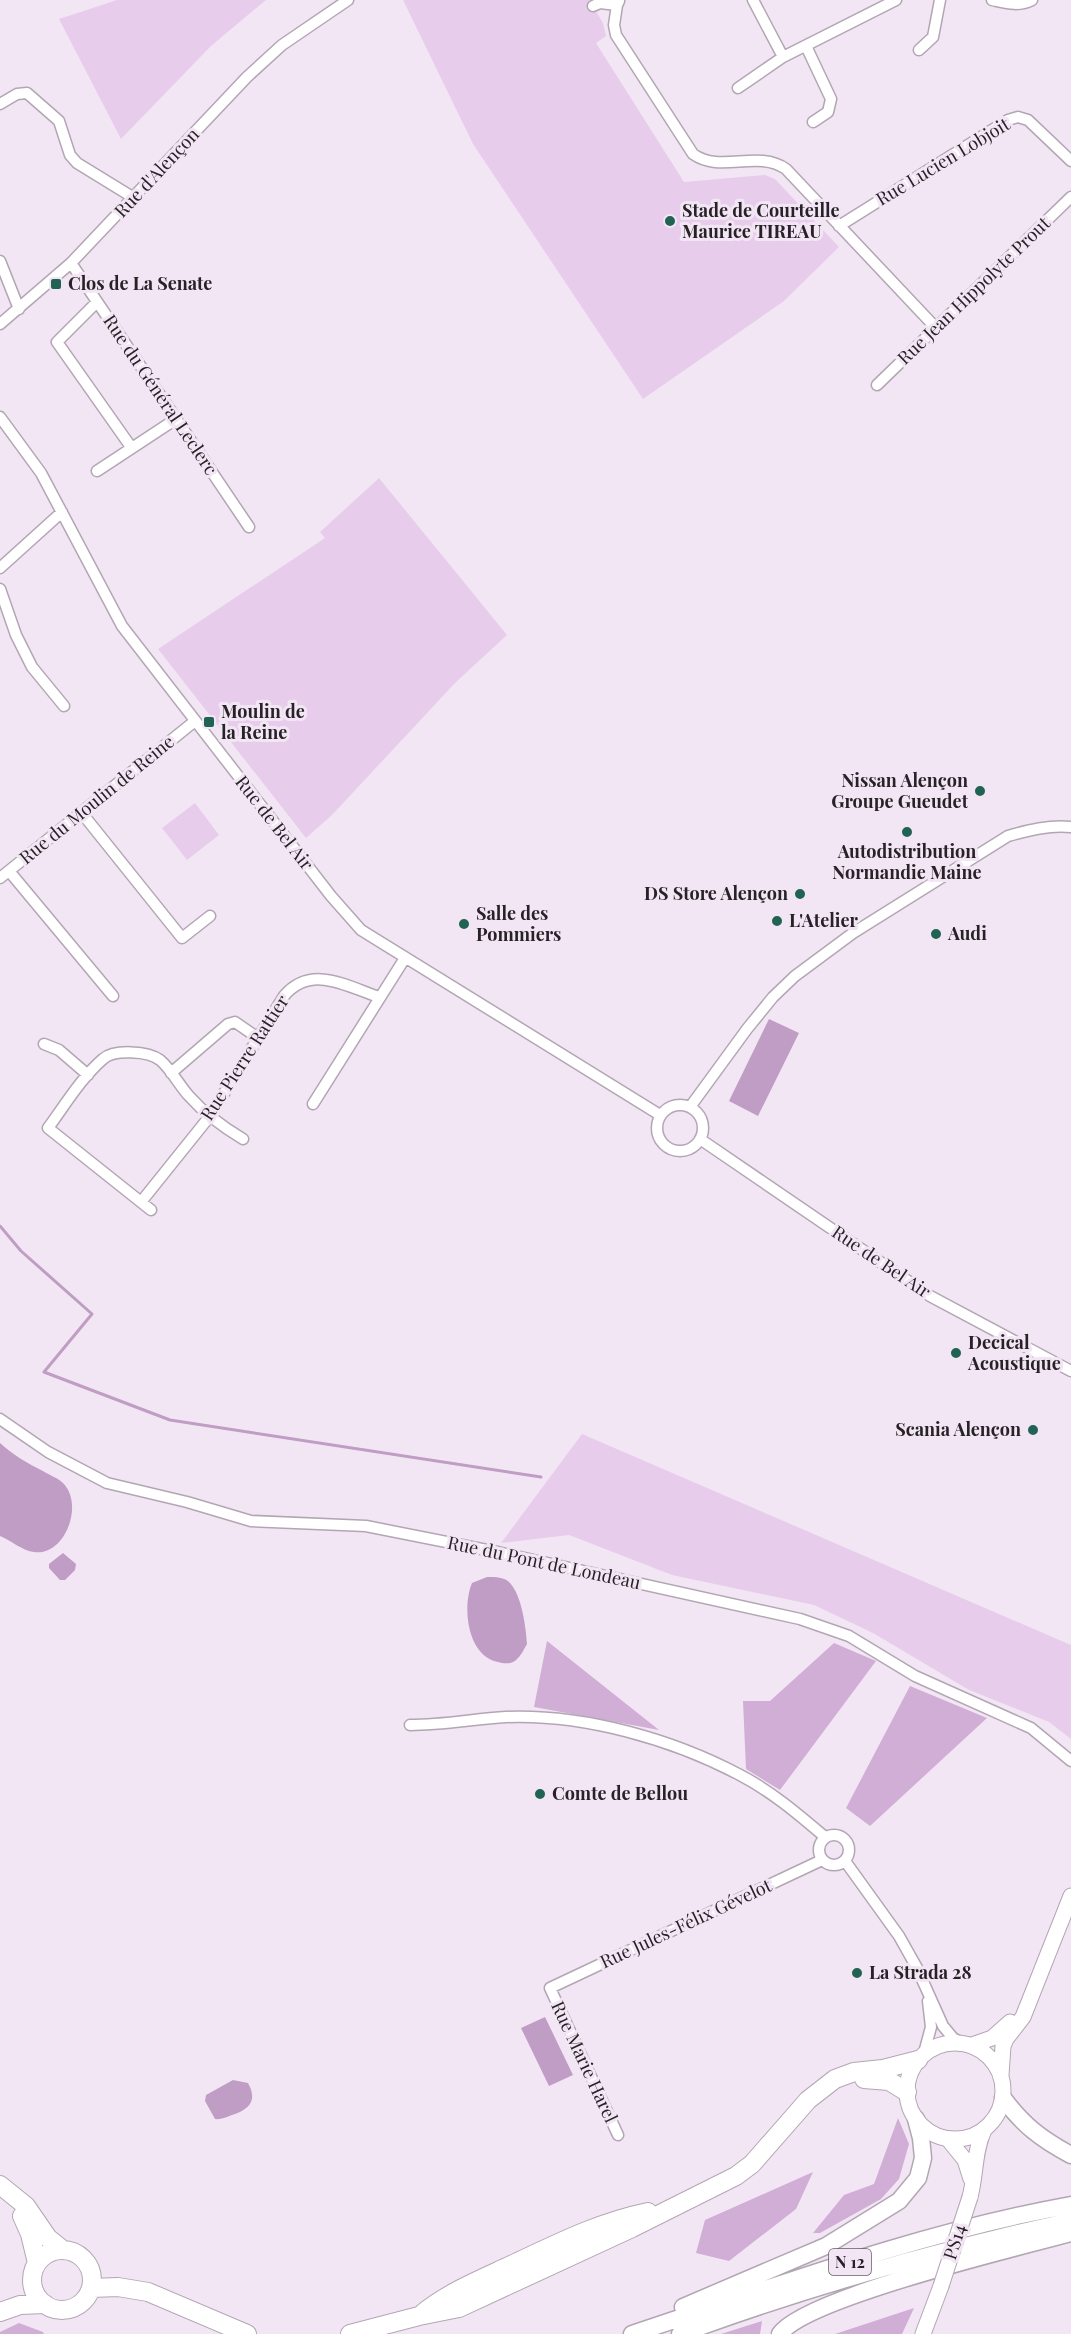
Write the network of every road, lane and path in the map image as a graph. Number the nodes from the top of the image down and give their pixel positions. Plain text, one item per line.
1 (348, 0) edge
2 (753, 0) edge
3 (896, 0) edge
4 (940, 0) edge
5 (992, 0) edge
6 (1032, 0) edge
7 (618, 3) edge
8 (593, 6) dead end
9 (806, 45) junction
10 (919, 50) dead end
11 (783, 57) junction
12 (738, 88) dead end
13 (0, 104) edge
14 (813, 122) dead end
15 (1071, 161) edge
16 (1071, 197) edge
17 (134, 198) junction
18 (839, 226) junction
19 (0, 261) edge
20 (72, 263) junction
21 (97, 302) junction
22 (19, 309) junction
23 (0, 324) edge
24 (936, 328) junction
25 (877, 385) dead end
26 (0, 417) edge
27 (176, 419) junction
28 (4, 432) edge
29 (131, 447) junction
30 (97, 471) dead end
31 (62, 512) junction
32 (249, 527) dead end
33 (0, 568) edge
34 (0, 589) edge
35 (64, 706) dead end
36 (195, 721) junction
37 (81, 812) junction
38 (1071, 827) edge
39 (9, 871) junction
40 (0, 878) edge
41 (210, 916) dead end
42 (405, 958) junction
43 (113, 996) dead end
44 (379, 997) junction
45 (258, 1038) junction
46 (44, 1044) dead end
47 (171, 1073) junction
48 (88, 1075) junction
49 (313, 1104) dead end
50 (690, 1107) junction
51 (660, 1115) junction
52 (210, 1116) junction
53 (243, 1139) dead end
54 (700, 1139) junction
55 (141, 1202) junction
56 (151, 1210) dead end
57 (1071, 1371) edge
58 (0, 1419) edge
59 (410, 1725) dead end
60 (1071, 1761) edge
61 (825, 1837) junction
62 (822, 1860) junction
63 (845, 1861) junction
64 (1071, 1896) edge
65 (550, 1988) joint
66 (927, 1992) junction
67 (1027, 2005) junction
68 (967, 2044) junction
69 (921, 2057) junction
70 (1001, 2076) junction
71 (835, 2079) junction
72 (906, 2092) junction
73 (1003, 2098) junction
74 (916, 2119) junction
75 (984, 2130) junction
76 (618, 2135) dead end
77 (948, 2139) junction
78 (1071, 2155) edge
79 (0, 2186) edge
80 (0, 2193) edge
81 (970, 2197) junction
82 (1071, 2205) edge
83 (1071, 2221) edge
84 (1071, 2233) edge
85 (63, 2250) junction
86 (90, 2266) junction
87 (35, 2269) junction
88 (92, 2288) junction
89 (0, 2303) edge
90 (45, 2304) junction
91 (0, 2312) edge
92 (210, 2319) junction
93 (922, 2331) edge
94 (247, 2334) edge
95 (350, 2334) edge
96 (619, 2334) edge
97 (632, 2334) edge
98 (680, 2334) edge
99 (780, 2334) edge

1 - 17 street, Rue d'Alençon
2 - 11 street
3 - 9 street
4 - 10 street
5 - 6 street
7 - 8 street
7 - 18 street
9 - 11 street
9 - 14 street
11 - 12 street
13 - 17 street
15 - 18 street, Rue Lucien Lobjoit
16 - 24 street, Rue Jean Hippolyte Prout
17 - 20 street, Rue d'Alençon
18 - 24 street
19 - 22 street
20 - 21 street, Rue du Général Leclerc
20 - 22 street, Rue d'Alençon
21 - 27 street, Rue du Général Leclerc
21 - 29 street
22 - 23 street, Rue d'Alençon
24 - 25 street, Rue Jean Hippolyte Prout
26 - 28 street, Rue de Bel Air
27 - 29 street
27 - 32 street, Rue du Général Leclerc
28 - 31 street, Rue de Bel Air
29 - 30 street
31 - 33 street
31 - 36 street, Rue de Bel Air
34 - 35 street
36 - 37 street, Rue du Moulin de Reine
36 - 42 street, Rue de Bel Air
37 - 39 street, Rue du Moulin de Reine
37 - 41 street
38 - 50 street
39 - 40 street, Rue du Moulin de Reine
39 - 43 street
42 - 44 street
42 - 51 street, Rue de Bel Air
44 - 45 street, Rue Pierre Rattier
44 - 49 street
45 - 47 street
45 - 52 street, Rue Pierre Rattier
46 - 48 street
47 - 48 street
47 - 52 street
48 - 55 street
50 - 51 street
50 - 54 street
51 - 54 street
52 - 53 street
52 - 55 street, Rue Pierre Rattier
54 - 57 street, Rue de Bel Air
55 - 56 street
58 - 60 street, Rue du Pont de Londeau
59 - 61 street
61 - 62 street
61 - 63 street
62 - 63 street
62 - 65 street, Rue Jules-Félix Gévelot
63 - 66 street
64 - 67 main road
65 - 76 street, Rue Marie Harel
66 - 68 street
66 - 69 street
67 - 68 main road
67 - 70 main road
68 - 69 main road
68 - 70 main road
69 - 71 highway
69 - 72 main road
70 - 73 main road
71 - 72 highway
71 - 95 highway
72 - 74 main road
73 - 75 main road
73 - 78 highway
74 - 77 main road
74 - 96 highway, N 12
75 - 77 main road
75 - 81 main road
77 - 81 main road
79 - 85 highway
80 - 87 highway
81 - 93 main road, PS14, bridge
82 - 97 highway, N 12
83 - 98 highway, N 12
84 - 99 highway, N 12
85 - 86 highway
85 - 87 highway
86 - 88 highway
86 - 92 highway
87 - 89 highway
87 - 90 highway
88 - 90 highway
88 - 92 highway
90 - 91 highway
92 - 94 highway

